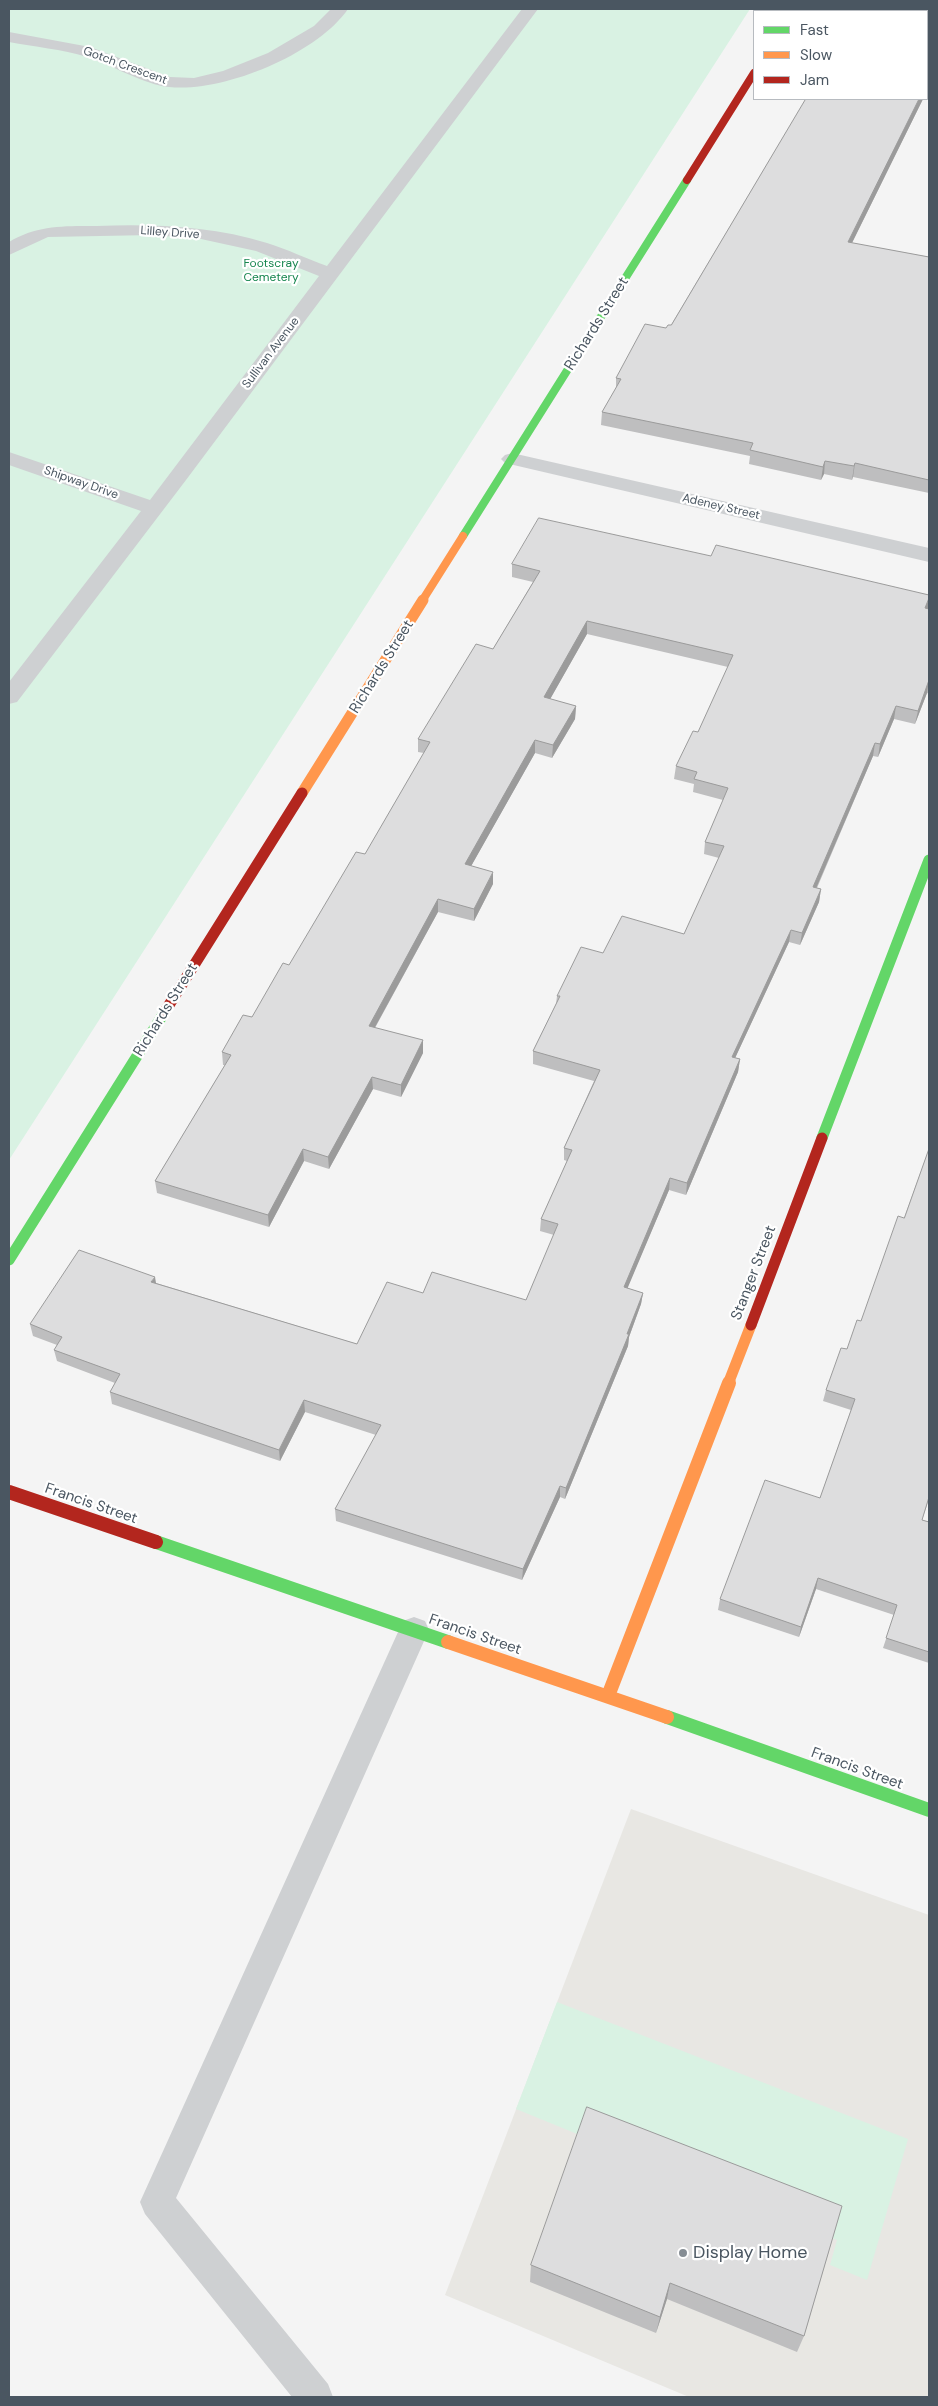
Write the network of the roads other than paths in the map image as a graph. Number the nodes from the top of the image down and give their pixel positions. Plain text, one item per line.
1 (340, 9) edge
2 (530, 9) edge
3 (9, 37) edge
4 (753, 75) edge
5 (9, 249) edge
6 (330, 274) junction
7 (9, 458) edge
8 (512, 459) junction
9 (152, 508) junction
10 (929, 555) edge
11 (9, 697) edge
12 (929, 860) edge
13 (9, 1260) edge
14 (9, 1492) edge
15 (414, 1630) junction
16 (608, 1696) junction
17 (929, 1810) edge
18 (315, 2397) edge

1 - 3 lane, Gotch Crescent
2 - 6 lane, Sullivan Avenue
4 - 8 street, Richards Street
5 - 6 lane, Lilley Drive
6 - 9 lane, Sullivan Avenue
7 - 9 lane, Shipway Drive
8 - 10 street, Adeney Street
8 - 13 street, Richards Street
9 - 11 lane, Sullivan Avenue
12 - 16 street, Stanger Street
14 - 15 street, Francis Street
15 - 16 street, Francis Street
15 - 18 lane
16 - 17 street, Francis Street

